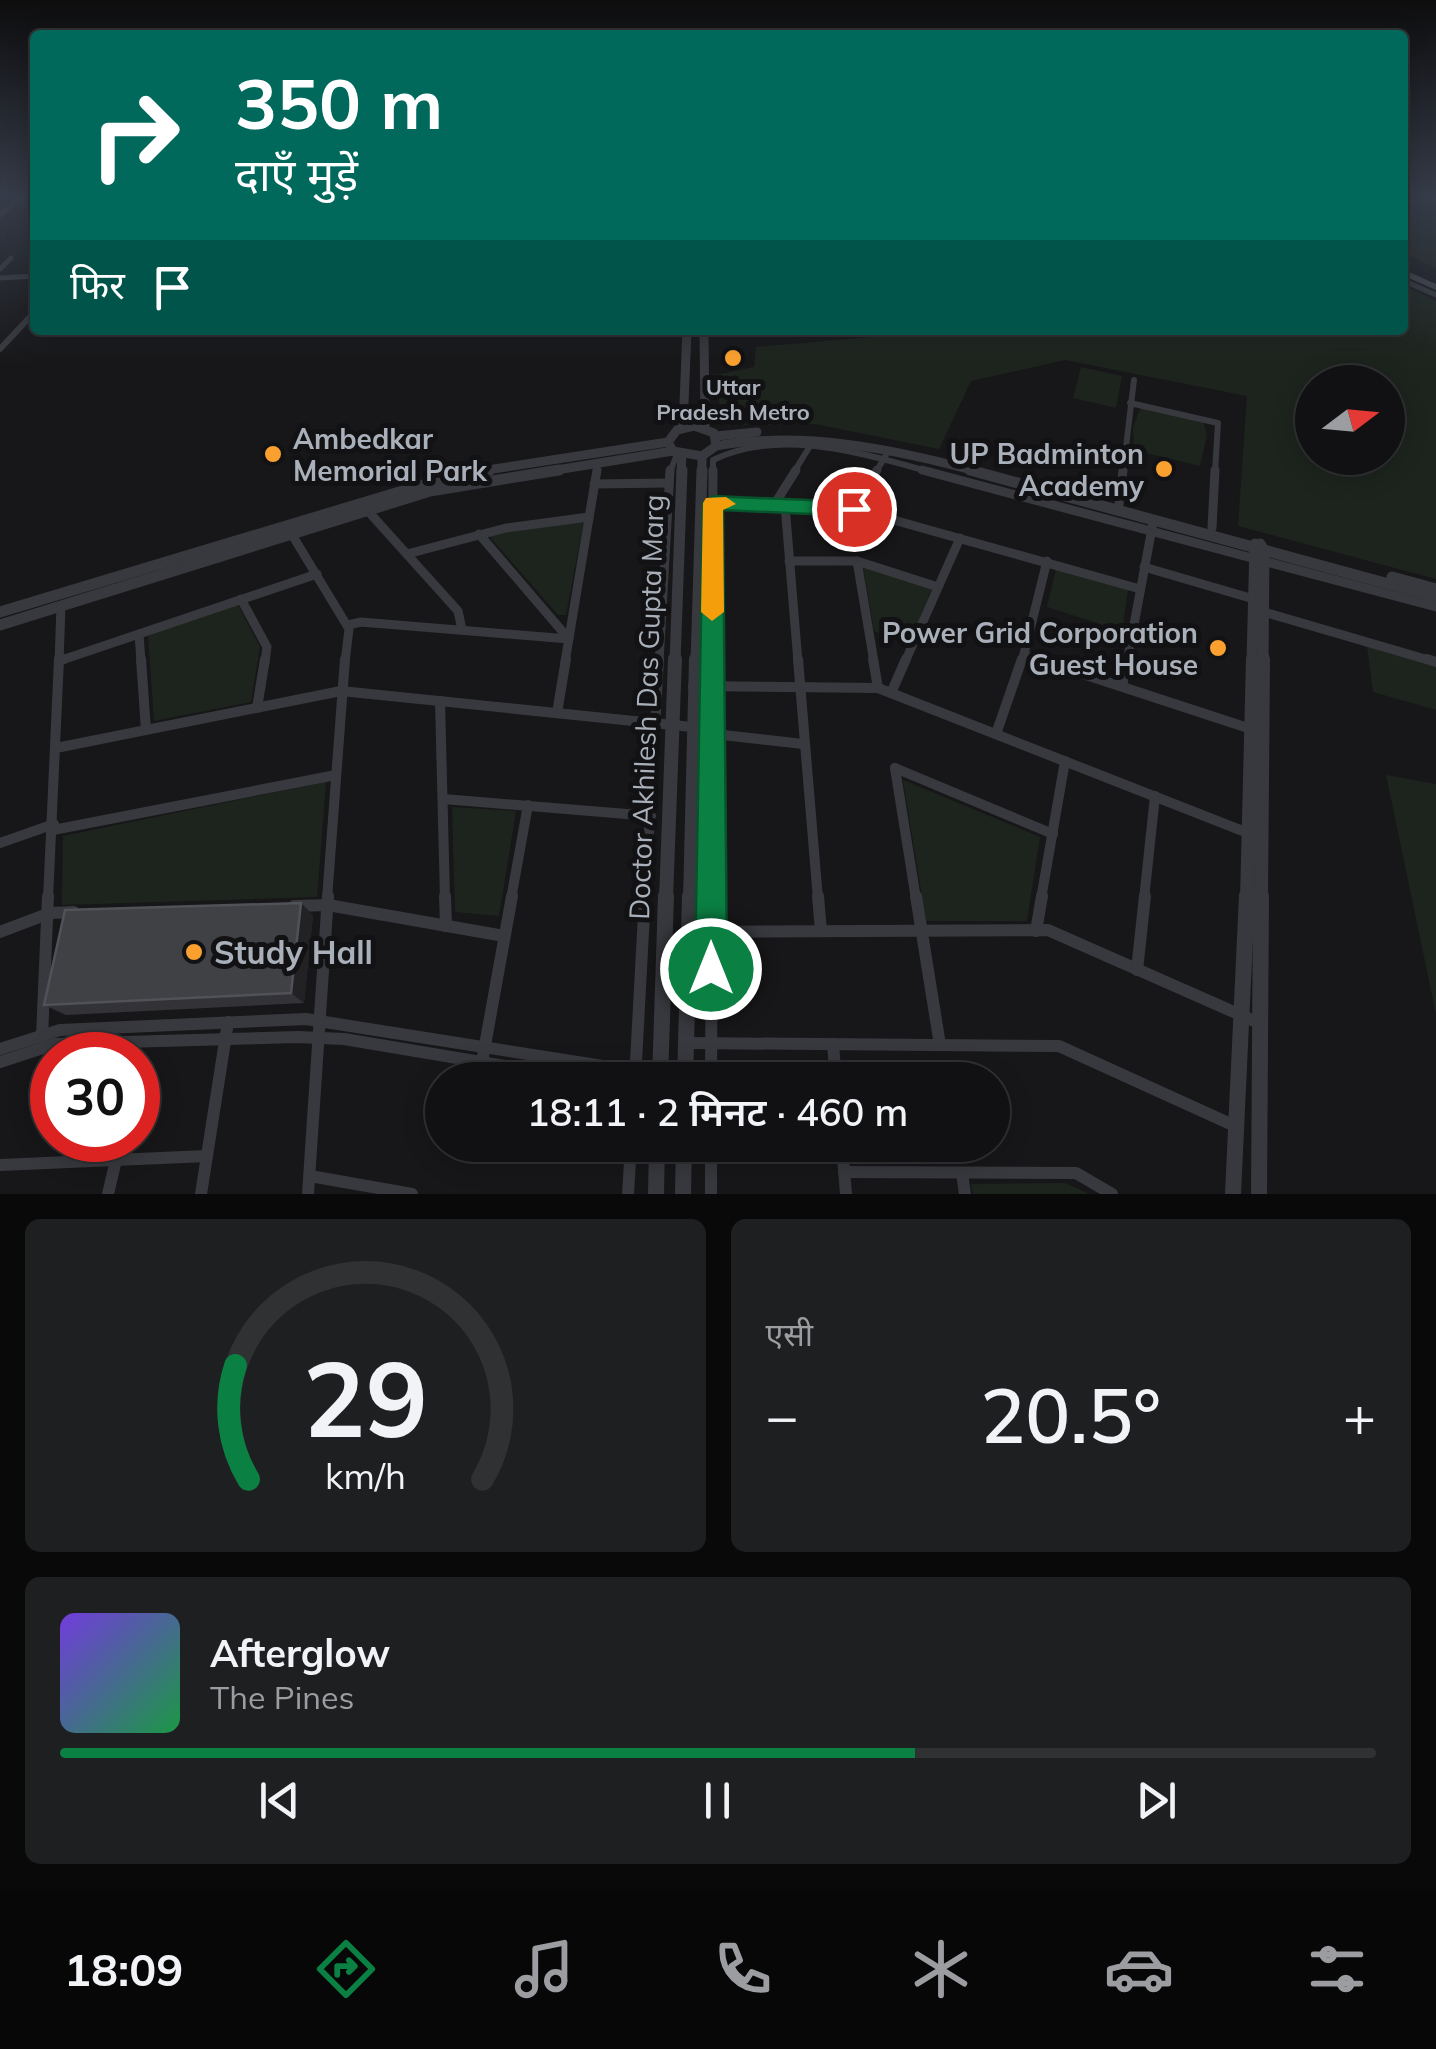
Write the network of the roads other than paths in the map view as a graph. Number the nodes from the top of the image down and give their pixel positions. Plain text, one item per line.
1 (11, 258) dead end
2 (0, 268) edge
3 (1408, 271) edge
4 (30, 276) edge
5 (0, 278) edge
6 (1408, 283) edge
7 (1436, 284) edge
8 (1436, 295) edge
9 (30, 313) edge
10 (30, 314) edge
11 (687, 335) edge
12 (704, 335) edge
13 (0, 341) edge
14 (0, 349) edge
15 (1134, 380) dead end
16 (1130, 403) junction
17 (683, 428) junction
18 (705, 428) junction
19 (716, 441) junction
20 (811, 444) junction
21 (675, 450) junction
22 (886, 454) junction
23 (702, 456) junction
24 (598, 462) junction
25 (668, 483) junction
26 (594, 484) junction
27 (706, 503) junction
28 (1119, 504) junction
29 (780, 505) junction
30 (854, 509) junction
31 (367, 510) junction
32 (589, 516) junction
33 (1152, 524) junction
34 (1212, 528) junction
35 (291, 534) junction
36 (479, 534) junction
37 (960, 538) junction
38 (1258, 551) junction
39 (407, 554) junction
40 (789, 561) junction
41 (1047, 561) junction
42 (857, 562) junction
43 (1144, 567) junction
44 (317, 574) junction
45 (938, 586) junction
46 (1140, 588) junction
47 (1436, 588) edge
48 (1436, 597) edge
49 (241, 599) junction
50 (1260, 604) junction
51 (61, 606) junction
52 (1436, 607) edge
53 (0, 612) edge
54 (0, 624) edge
55 (348, 625) junction
56 (462, 630) junction
57 (139, 634) junction
58 (569, 639) junction
59 (1024, 655) junction
60 (60, 661) junction
61 (1436, 662) edge
62 (693, 686) junction
63 (712, 686) junction
64 (1122, 686) junction
65 (798, 687) junction
66 (878, 688) junction
67 (342, 691) junction
68 (891, 693) junction
69 (440, 701) junction
70 (257, 708) junction
71 (557, 714) junction
72 (656, 724) junction
73 (674, 726) junction
74 (692, 728) junction
75 (1248, 728) junction
76 (146, 730) junction
77 (714, 734) junction
78 (996, 734) junction
79 (803, 744) junction
80 (56, 748) junction
81 (1065, 761) junction
82 (336, 775) junction
83 (1156, 796) junction
84 (442, 800) junction
85 (528, 805) junction
86 (651, 816) junction
87 (54, 827) junction
88 (1247, 832) junction
89 (1053, 834) junction
90 (1264, 839) junction
91 (0, 843) edge
92 (328, 906) junction
93 (272, 907) edge
94 (86, 912) edge
95 (50, 913) junction
96 (446, 926) junction
97 (1036, 930) junction
98 (822, 931) junction
99 (922, 931) junction
100 (0, 932) edge
101 (688, 932) junction
102 (711, 932) junction
103 (504, 936) junction
104 (1138, 970) junction
105 (1242, 1016) junction
106 (322, 1021) junction
107 (228, 1022) junction
108 (1262, 1024) junction
109 (43, 1032) edge
110 (130, 1032) edge
111 (320, 1038) junction
112 (226, 1039) junction
113 (160, 1040) edge
114 (30, 1043) edge
115 (686, 1043) junction
116 (711, 1043) junction
117 (833, 1044) junction
118 (940, 1045) junction
119 (484, 1046) junction
120 (30, 1047) edge
121 (0, 1049) edge
122 (0, 1062) edge
123 (482, 1062) joint
124 (565, 1062) edge
125 (637, 1062) edge
126 (661, 1062) edge
127 (685, 1062) edge
128 (711, 1062) edge
129 (834, 1062) edge
130 (1236, 1127) junction
131 (207, 1156) junction
132 (160, 1158) edge
133 (77, 1162) edge
134 (116, 1162) edge
135 (631, 1162) edge
136 (657, 1162) edge
137 (684, 1162) edge
138 (711, 1162) edge
139 (843, 1162) edge
140 (0, 1166) edge
141 (844, 1172) junction
142 (962, 1172) junction
143 (310, 1176) junction
144 (1109, 1193) edge
145 (108, 1194) edge
146 (201, 1194) edge
147 (308, 1194) edge
148 (412, 1194) edge
149 (628, 1194) edge
150 (656, 1194) edge
151 (683, 1194) edge
152 (711, 1194) edge
153 (846, 1194) edge
154 (965, 1194) edge
155 (1234, 1194) edge
156 (1258, 1194) edge

1 - 2 street
3 - 7 main road
4 - 5 street
6 - 8 street
9 - 13 street
10 - 14 street
11 - 17 street
12 - 18 street
15 - 16 street
16 - 28 street
16 - 34 street
17 - 18 street
17 - 21 street
18 - 19 street
19 - 20 street
19 - 23 street
19 - 28 street
20 - 22 street
20 - 27 street
20 - 29 street
21 - 23 street
21 - 24 street
21 - 25 street
21 - 53 street
21 - 73 street, Doctor Akhilesh Das Gupta Marg
22 - 30 street
22 - 33 street
23 - 27 street, Doctor Akhilesh Das Gupta Marg
24 - 26 street
24 - 31 street
25 - 26 street
25 - 72 street
26 - 32 street
27 - 29 street
27 - 62 street, Doctor Akhilesh Das Gupta Marg
27 - 63 street
28 - 34 street
29 - 30 street
29 - 40 street
30 - 37 street
31 - 35 street
31 - 39 street
32 - 36 street
32 - 58 street
33 - 38 street
33 - 43 street
34 - 38 street
35 - 44 street
35 - 51 street
36 - 39 street
36 - 58 street
37 - 41 street
37 - 45 street
38 - 47 street
38 - 48 street
38 - 50 street
38 - 52 street
39 - 56 street
40 - 42 street
40 - 65 street
41 - 46 street
41 - 59 street
42 - 45 street
42 - 66 street
43 - 46 street
43 - 50 street
44 - 49 street
44 - 55 street
45 - 68 street
46 - 64 street
49 - 57 street
49 - 70 street
50 - 61 street
50 - 75 street
50 - 90 street
51 - 54 street
51 - 60 street
55 - 56 street
55 - 67 street
56 - 58 street
57 - 60 street
57 - 76 street
58 - 71 street
59 - 64 street
59 - 78 street
60 - 80 street
62 - 63 street
62 - 74 street, Doctor Akhilesh Das Gupta Marg
63 - 65 street
63 - 77 street
64 - 75 street
65 - 66 street
65 - 79 street
66 - 68 street
67 - 69 street
67 - 70 street
67 - 82 street
68 - 78 street
69 - 71 street
69 - 84 street
70 - 76 street
71 - 72 street
72 - 73 street
72 - 86 street
73 - 74 street
73 - 126 street, Doctor Akhilesh Das Gupta Marg
74 - 101 street, Doctor Akhilesh Das Gupta Marg
75 - 88 street
76 - 80 street
77 - 79 street
77 - 102 street
78 - 81 street
79 - 98 street
80 - 87 street
81 - 83 street
81 - 89 street
82 - 87 street
82 - 92 street
83 - 88 street
83 - 104 street
84 - 85 street
84 - 96 street
85 - 86 street
85 - 103 street
86 - 125 street
87 - 91 street
87 - 95 street
88 - 90 street
88 - 105 street
89 - 97 street
89 - 99 street
90 - 108 street
92 - 93 street
92 - 96 street
92 - 106 street
94 - 95 street
95 - 100 street
95 - 109 street
96 - 103 street
97 - 99 street
97 - 104 street
98 - 99 street
98 - 102 street
99 - 118 street
101 - 102 street
101 - 115 street, Doctor Akhilesh Das Gupta Marg
102 - 116 street
103 - 119 street
104 - 105 street
105 - 108 street
105 - 130 street
106 - 107 street
106 - 111 street
106 - 119 street
107 - 110 street
107 - 112 street
108 - 156 street
111 - 112 street
111 - 123 street
111 - 143 street
112 - 113 street
112 - 131 street
114 - 121 street
115 - 116 street
115 - 127 street, Doctor Akhilesh Das Gupta Marg
116 - 117 street
116 - 128 street
117 - 118 street
117 - 129 street
118 - 130 street
119 - 123 street
119 - 124 street
120 - 122 street
130 - 155 street
131 - 132 street
131 - 146 street
133 - 140 street
134 - 145 street
135 - 149 street
136 - 150 street
137 - 151 street
138 - 152 street
139 - 141 street
141 - 142 street
141 - 153 street
142 - 144 street
142 - 154 street
143 - 147 street
143 - 148 street

